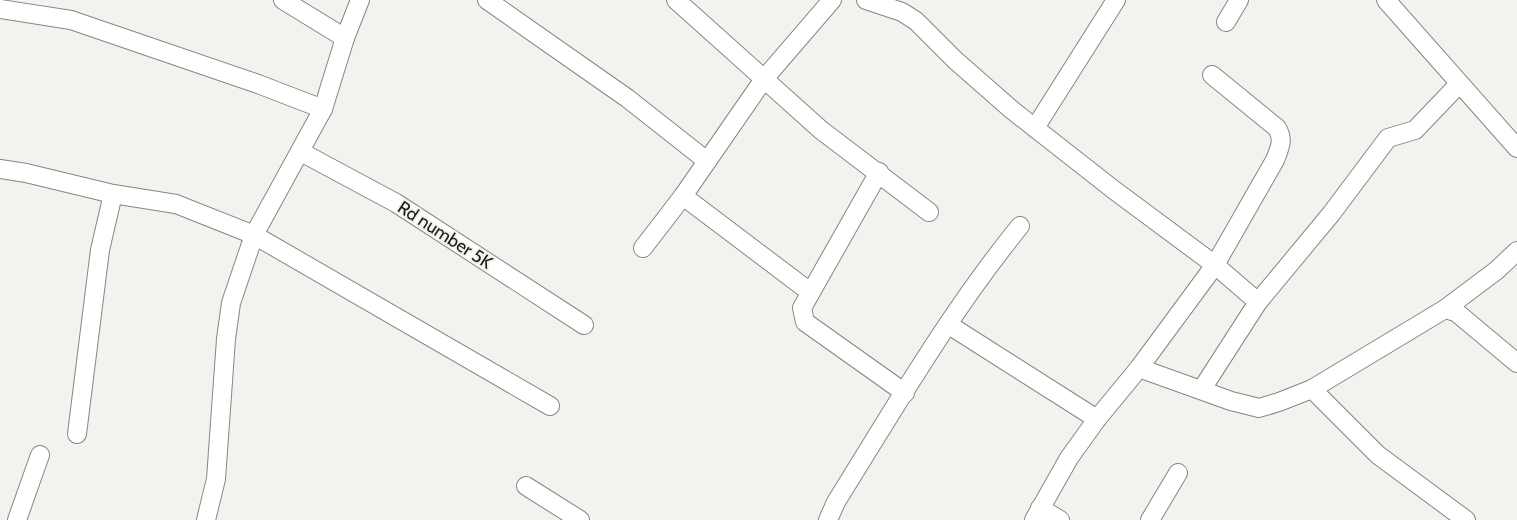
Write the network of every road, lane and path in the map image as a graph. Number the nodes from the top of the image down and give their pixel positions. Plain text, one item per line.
1 (283, 0) edge
2 (360, 0) edge
3 (486, 0) edge
4 (676, 0) edge
5 (832, 0) edge
6 (866, 0) edge
7 (1116, 0) edge
8 (1239, 0) edge
9 (1386, 0) edge
10 (0, 9) edge
11 (1226, 22) dead end
12 (345, 38) junction
13 (1212, 75) dead end
14 (764, 79) junction
15 (1459, 84) junction
16 (323, 110) junction
17 (1035, 128) junction
18 (1517, 148) edge
19 (301, 152) junction
20 (707, 161) junction
21 (0, 169) edge
22 (879, 172) junction
23 (113, 194) junction
24 (683, 196) junction
25 (929, 212) dead end
26 (1020, 226) dead end
27 (254, 235) junction
28 (643, 248) dead end
29 (1517, 251) edge
30 (1215, 265) junction
31 (810, 292) junction
32 (1258, 302) junction
33 (1445, 309) junction
34 (584, 325) dead end
35 (949, 325) junction
36 (1517, 364) edge
37 (1139, 368) junction
38 (1312, 389) junction
39 (1202, 390) junction
40 (905, 393) junction
41 (550, 406) dead end
42 (1097, 418) junction
43 (77, 434) dead end
44 (40, 455) dead end
45 (1178, 472) dead end
46 (526, 486) dead end
47 (1037, 514) edge
48 (18, 520) edge
49 (206, 520) edge
50 (580, 520) edge
51 (828, 520) edge
52 (1060, 520) edge
53 (1150, 520) edge
54 (1466, 520) edge

1 - 12 street
2 - 12 street
3 - 20 street
4 - 14 street
5 - 14 street
6 - 17 street
7 - 17 street
8 - 11 street
9 - 15 street
10 - 16 street
12 - 16 street
13 - 30 street
14 - 20 street
14 - 22 street
15 - 18 street
15 - 32 street
16 - 19 street
17 - 30 street
19 - 27 street
19 - 34 street, Rd number 5K
20 - 24 street
21 - 23 street
22 - 25 street
22 - 31 street
23 - 27 street
23 - 43 street
24 - 28 street
24 - 31 street
26 - 35 street
27 - 41 street
27 - 49 street
29 - 33 street
30 - 32 street
30 - 37 street
31 - 40 street
32 - 39 street
33 - 36 street
33 - 38 street
35 - 40 street
35 - 42 street
37 - 39 street
37 - 42 street
38 - 39 street
38 - 54 street
40 - 51 street
42 - 47 street
44 - 48 street
45 - 53 street
46 - 50 street
47 - 52 street

